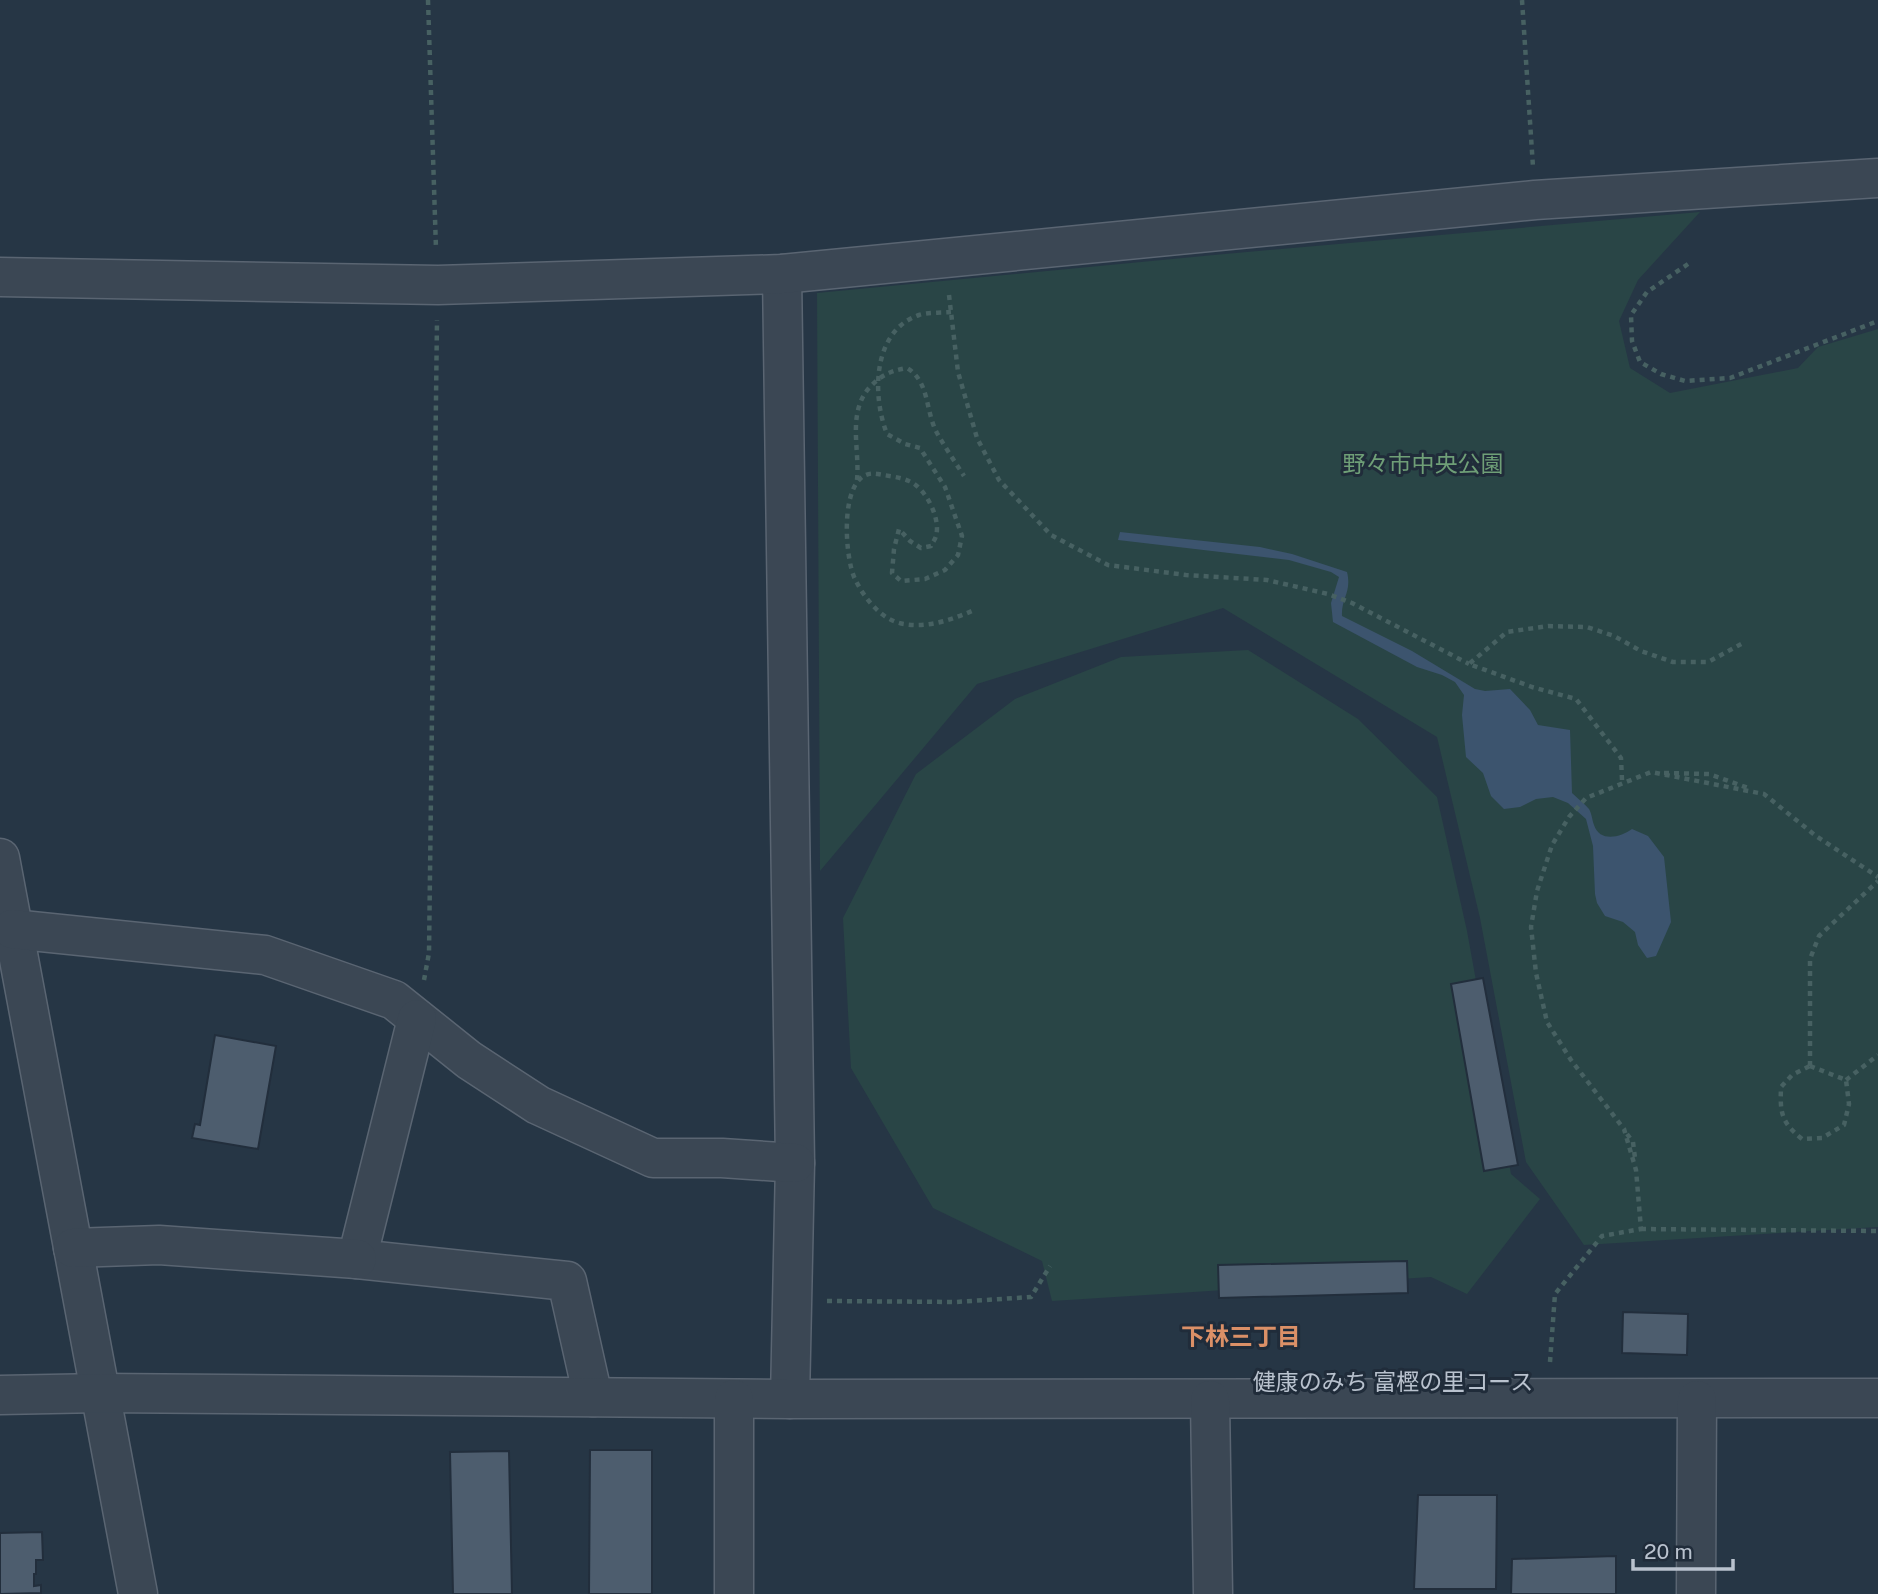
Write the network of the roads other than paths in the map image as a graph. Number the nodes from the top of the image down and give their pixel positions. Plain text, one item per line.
1 (1878, 178) edge
2 (782, 274) junction
3 (0, 277) edge
4 (0, 858) edge
5 (12, 929) junction
6 (417, 1018) junction
7 (795, 1163) junction
8 (73, 1248) junction
9 (357, 1259) junction
10 (101, 1393) junction
11 (0, 1395) edge
12 (593, 1397) junction
13 (1878, 1398) edge
14 (734, 1399) junction
15 (790, 1399) junction
16 (1210, 1400) junction
17 (1697, 1400) junction
18 (138, 1594) edge
19 (734, 1594) edge
20 (1213, 1594) edge
21 (1696, 1594) edge

1 - 2 street
2 - 3 street
2 - 7 street
4 - 5 street
5 - 6 street
5 - 8 street
6 - 7 street
6 - 9 street
7 - 15 street
8 - 9 street
8 - 10 street
9 - 12 street
10 - 11 street
10 - 12 street
10 - 18 street
12 - 14 street
13 - 17 street
14 - 15 street
14 - 19 street
15 - 16 street
16 - 17 street
16 - 20 street
17 - 21 street

